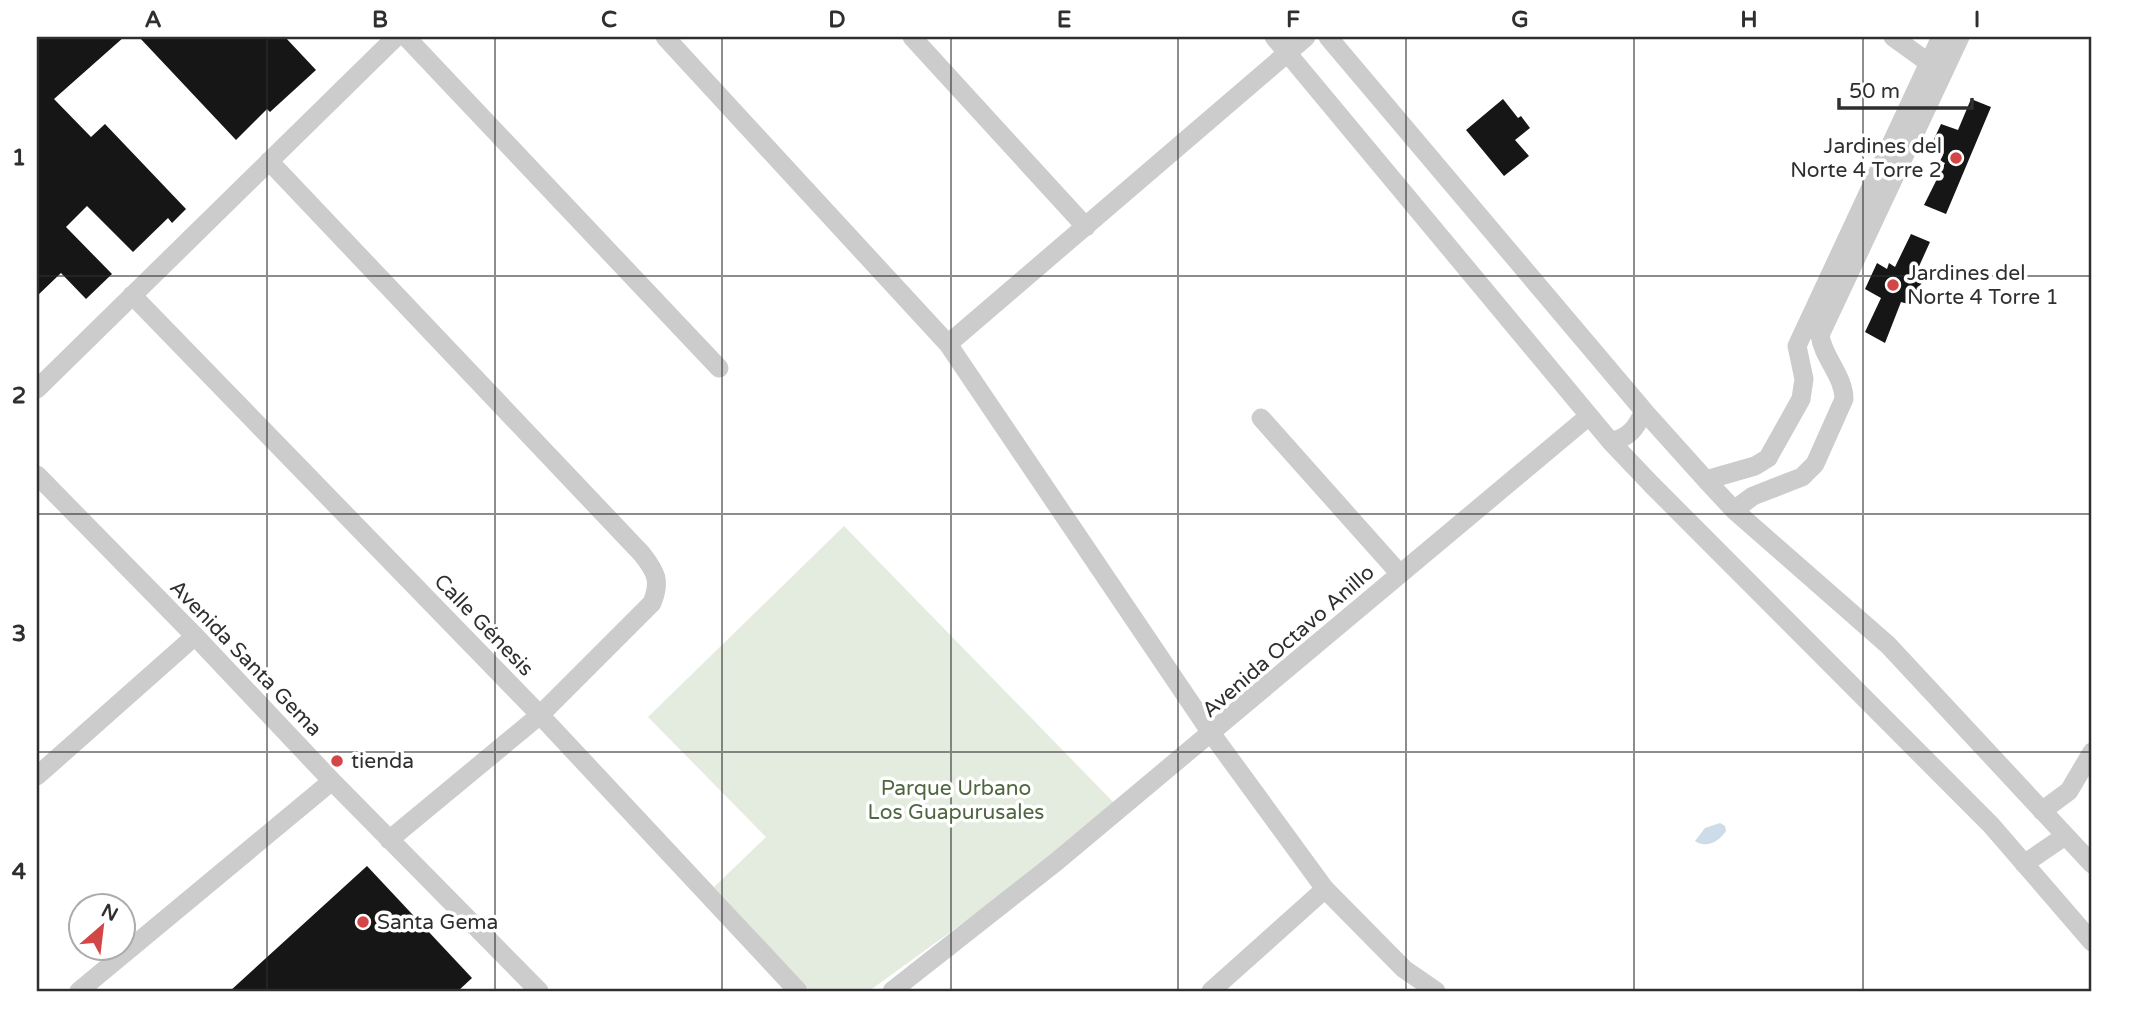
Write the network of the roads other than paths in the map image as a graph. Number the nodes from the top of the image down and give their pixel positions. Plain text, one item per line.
1 (396, 37) edge
2 (407, 37) edge
3 (665, 37) edge
4 (912, 37) edge
5 (1274, 37) edge
6 (1306, 37) edge
7 (1328, 37) edge
8 (1893, 37) edge
9 (1941, 37) edge
10 (1960, 37) edge
11 (1287, 52) junction
12 (1929, 63) junction
13 (269, 161) junction
14 (1086, 226) junction
15 (132, 295) junction
16 (948, 344) junction
17 (719, 368) dead end
18 (37, 388) edge
19 (1644, 411) junction
20 (1588, 416) junction
21 (1261, 418) dead end
22 (1611, 442) junction
23 (37, 475) edge
24 (1706, 480) junction
25 (1734, 510) junction
26 (1400, 574) junction
27 (195, 636) junction
28 (540, 715) junction
29 (1211, 733) junction
30 (2092, 752) edge
31 (37, 776) edge
32 (332, 781) junction
33 (2042, 811) junction
34 (2065, 836) junction
35 (389, 840) junction
36 (2024, 864) junction
37 (2092, 864) edge
38 (1325, 889) junction
39 (2092, 942) edge
40 (79, 991) edge
41 (539, 991) edge
42 (798, 991) edge
43 (892, 991) edge
44 (1211, 991) edge
45 (1436, 991) edge

1 - 13 street
2 - 17 street
3 - 16 street
4 - 14 street
5 - 11 street
6 - 11 street
7 - 19 street
8 - 12 street
9 - 12 street
10 - 25 street
11 - 14 street
11 - 20 street
12 - 24 street
13 - 15 street
13 - 28 street
14 - 16 street
15 - 18 street
15 - 28 street, Calle Génesis
16 - 29 street
19 - 22 street
19 - 24 street
20 - 22 street
20 - 26 street, Avenida Octavo Anillo
21 - 26 street
22 - 36 street
23 - 27 street, Avenida Santa Gema
24 - 25 street
25 - 33 street
26 - 29 street, Avenida Octavo Anillo
27 - 31 street
27 - 32 street, Avenida Santa Gema
28 - 35 street
28 - 42 street, Calle Génesis
29 - 38 street, Avenida Octavo Anillo
29 - 43 street
30 - 33 street
32 - 35 street, Avenida Santa Gema
32 - 40 street
33 - 34 street
34 - 36 street
34 - 37 street
35 - 41 street, Avenida Santa Gema
36 - 39 street
38 - 44 street
38 - 45 street, Avenida Octavo Anillo

